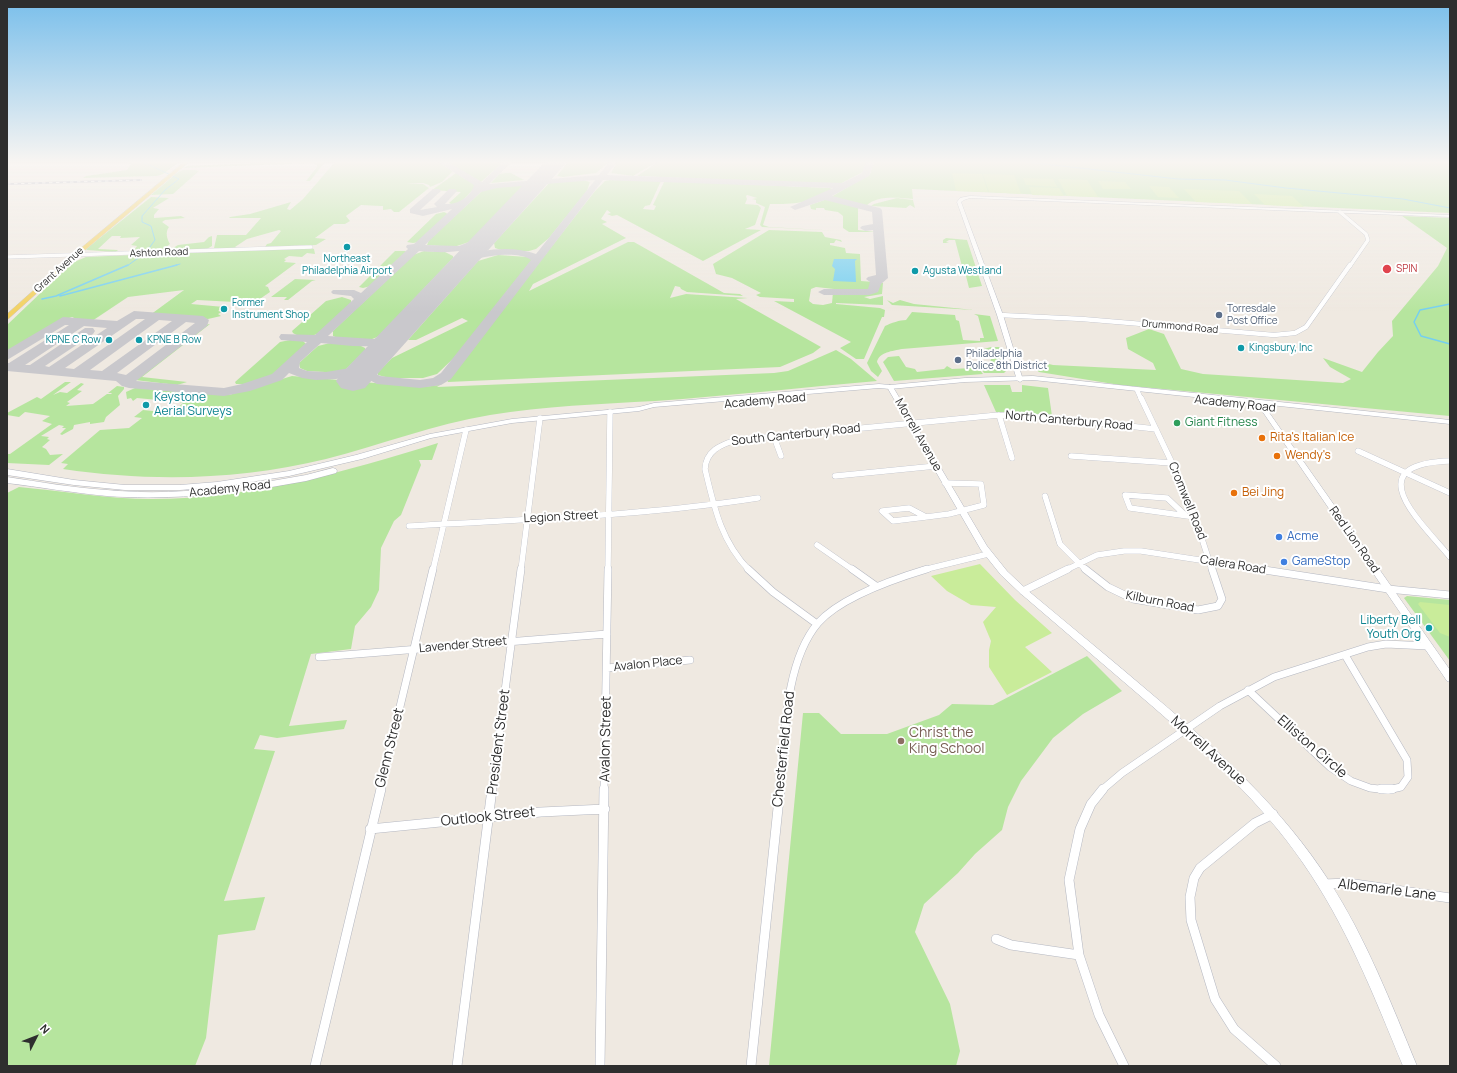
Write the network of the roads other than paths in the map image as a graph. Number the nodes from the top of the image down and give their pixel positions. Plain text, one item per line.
1 (121, 212) edge
2 (126, 212) edge
3 (963, 212) edge
4 (1340, 212) edge
5 (1342, 212) edge
6 (1450, 216) edge
7 (311, 247) dead end
8 (73, 255) junction
9 (7, 257) edge
10 (29, 295) junction
11 (7, 311) edge
12 (1000, 315) junction
13 (7, 318) edge
14 (1020, 380) junction
15 (890, 387) junction
16 (1137, 392) junction
17 (1261, 405) junction
18 (610, 412) junction
19 (999, 415) junction
20 (540, 418) junction
21 (1450, 422) edge
22 (910, 423) junction
23 (1450, 426) edge
24 (1156, 429) junction
25 (466, 430) junction
26 (447, 434) junction
27 (774, 437) junction
28 (1358, 451) dead end
29 (781, 456) dead end
30 (1071, 456) dead end
31 (1012, 458) dead end
32 (1450, 461) edge
33 (1172, 463) junction
34 (936, 466) junction
35 (7, 472) edge
36 (1406, 473) junction
37 (835, 476) dead end
38 (38, 477) junction
39 (7, 480) edge
40 (945, 482) junction
41 (30, 483) junction
42 (1450, 493) edge
43 (1045, 496) dead end
44 (758, 498) dead end
45 (713, 505) junction
46 (961, 510) junction
47 (608, 514) junction
48 (1184, 515) junction
49 (926, 517) junction
50 (1195, 517) junction
51 (527, 519) junction
52 (444, 524) junction
53 (409, 526) dead end
54 (817, 545) dead end
55 (988, 554) junction
56 (1450, 557) edge
57 (1210, 561) junction
58 (1078, 564) junction
59 (876, 586) junction
60 (1388, 589) junction
61 (1023, 591) junction
62 (1450, 595) edge
63 (1210, 609) joint
64 (817, 624) junction
65 (607, 634) junction
66 (512, 641) junction
67 (1428, 646) junction
68 (414, 649) junction
69 (1345, 654) junction
70 (319, 657) dead end
71 (690, 660) dead end
72 (606, 668) junction
73 (1450, 678) edge
74 (1248, 690) junction
75 (1186, 729) junction
76 (605, 809) junction
77 (1273, 814) junction
78 (490, 818) junction
79 (370, 829) junction
80 (1324, 884) junction
81 (1450, 898) edge
82 (996, 939) dead end
83 (1079, 955) junction
84 (315, 1066) edge
85 (457, 1066) edge
86 (600, 1066) edge
87 (751, 1066) edge
88 (1124, 1066) edge
89 (1276, 1066) edge
90 (1410, 1066) edge

1 - 8 main road, Grant Avenue
2 - 8 main road, Grant Avenue
3 - 12 street
4 - 12 street, Drummond Road
5 - 6 street
7 - 8 street, Ashton Road
8 - 9 street, Ashton Road
8 - 10 main road, Grant Avenue
10 - 11 main road, Grant Avenue
10 - 13 main road, Grant Avenue
12 - 14 street
14 - 15 main road, Academy Road
14 - 16 main road, Academy Road
15 - 18 main road, Academy Road
15 - 22 street, Morrell Avenue
16 - 17 main road, Academy Road
16 - 24 street, Cromwell Road
17 - 21 main road, Academy Road
17 - 23 main road, Academy Road
17 - 60 street, Red Lion Road
18 - 20 main road, Academy Road
18 - 47 street, Avalon Street
19 - 22 street, North Canterbury Road
19 - 24 street, North Canterbury Road
19 - 31 street
20 - 25 main road, Academy Road
20 - 51 street, President Street
22 - 27 street, South Canterbury Road
22 - 34 street, Morrell Avenue
24 - 33 street, Cromwell Road
25 - 26 main road, Academy Road
25 - 52 street, Glenn Street
26 - 38 main road, Academy Road
26 - 41 main road, Academy Road
27 - 29 street
27 - 45 street, South Canterbury Road
28 - 36 street
30 - 33 street
32 - 36 street
33 - 50 street, Cromwell Road
34 - 37 street
34 - 40 street, Morrell Avenue
35 - 38 main road, Academy Road
36 - 42 street
36 - 56 street
38 - 41 main road
39 - 41 main road, Academy Road
40 - 46 street, Morrell Avenue
40 - 46 street, Morrell Avenue
43 - 58 street, Kilburn Road
44 - 45 street, Legion Street
45 - 47 street, Legion Street
45 - 64 street, South Canterbury Road
46 - 49 street
46 - 55 street, Morrell Avenue
47 - 51 street, Legion Street
47 - 65 street, Avalon Street
48 - 48 street
48 - 50 street
49 - 49 street
50 - 57 street, Cromwell Road
51 - 52 street, Legion Street
51 - 66 street, President Street
52 - 53 street, Legion Street
52 - 68 street, Glenn Street
54 - 59 street
55 - 59 street, Chesterfield Road
55 - 61 street, Morrell Avenue
57 - 58 street, Calera Road
57 - 60 street, Calera Road
57 - 63 street, Cromwell Road
58 - 61 street, Calera Road
58 - 63 street, Kilburn Road
59 - 64 street, Chesterfield Road
60 - 62 street, Calera Road
60 - 67 street, Red Lion Road
61 - 75 street, Morrell Avenue
64 - 87 street, Chesterfield Road
65 - 66 street, Lavender Street
65 - 72 street, Avalon Street
66 - 68 street, Lavender Street
66 - 78 street, President Street
67 - 69 street
67 - 73 street, Red Lion Road
68 - 70 street, Lavender Street
68 - 79 street, Glenn Street
69 - 74 street
69 - 74 street, Elliston Circle
71 - 72 street, Avalon Place
72 - 76 street, Avalon Street
74 - 75 street
75 - 77 street, Morrell Avenue
75 - 83 street
76 - 78 street, Outlook Street
76 - 86 street, Avalon Street
77 - 80 street, Morrell Avenue
77 - 89 street
78 - 79 street, Outlook Street
78 - 85 street, President Street
79 - 84 street, Glenn Street
80 - 81 street, Albemarle Lane
80 - 90 street, Morrell Avenue
82 - 83 street
83 - 88 street

